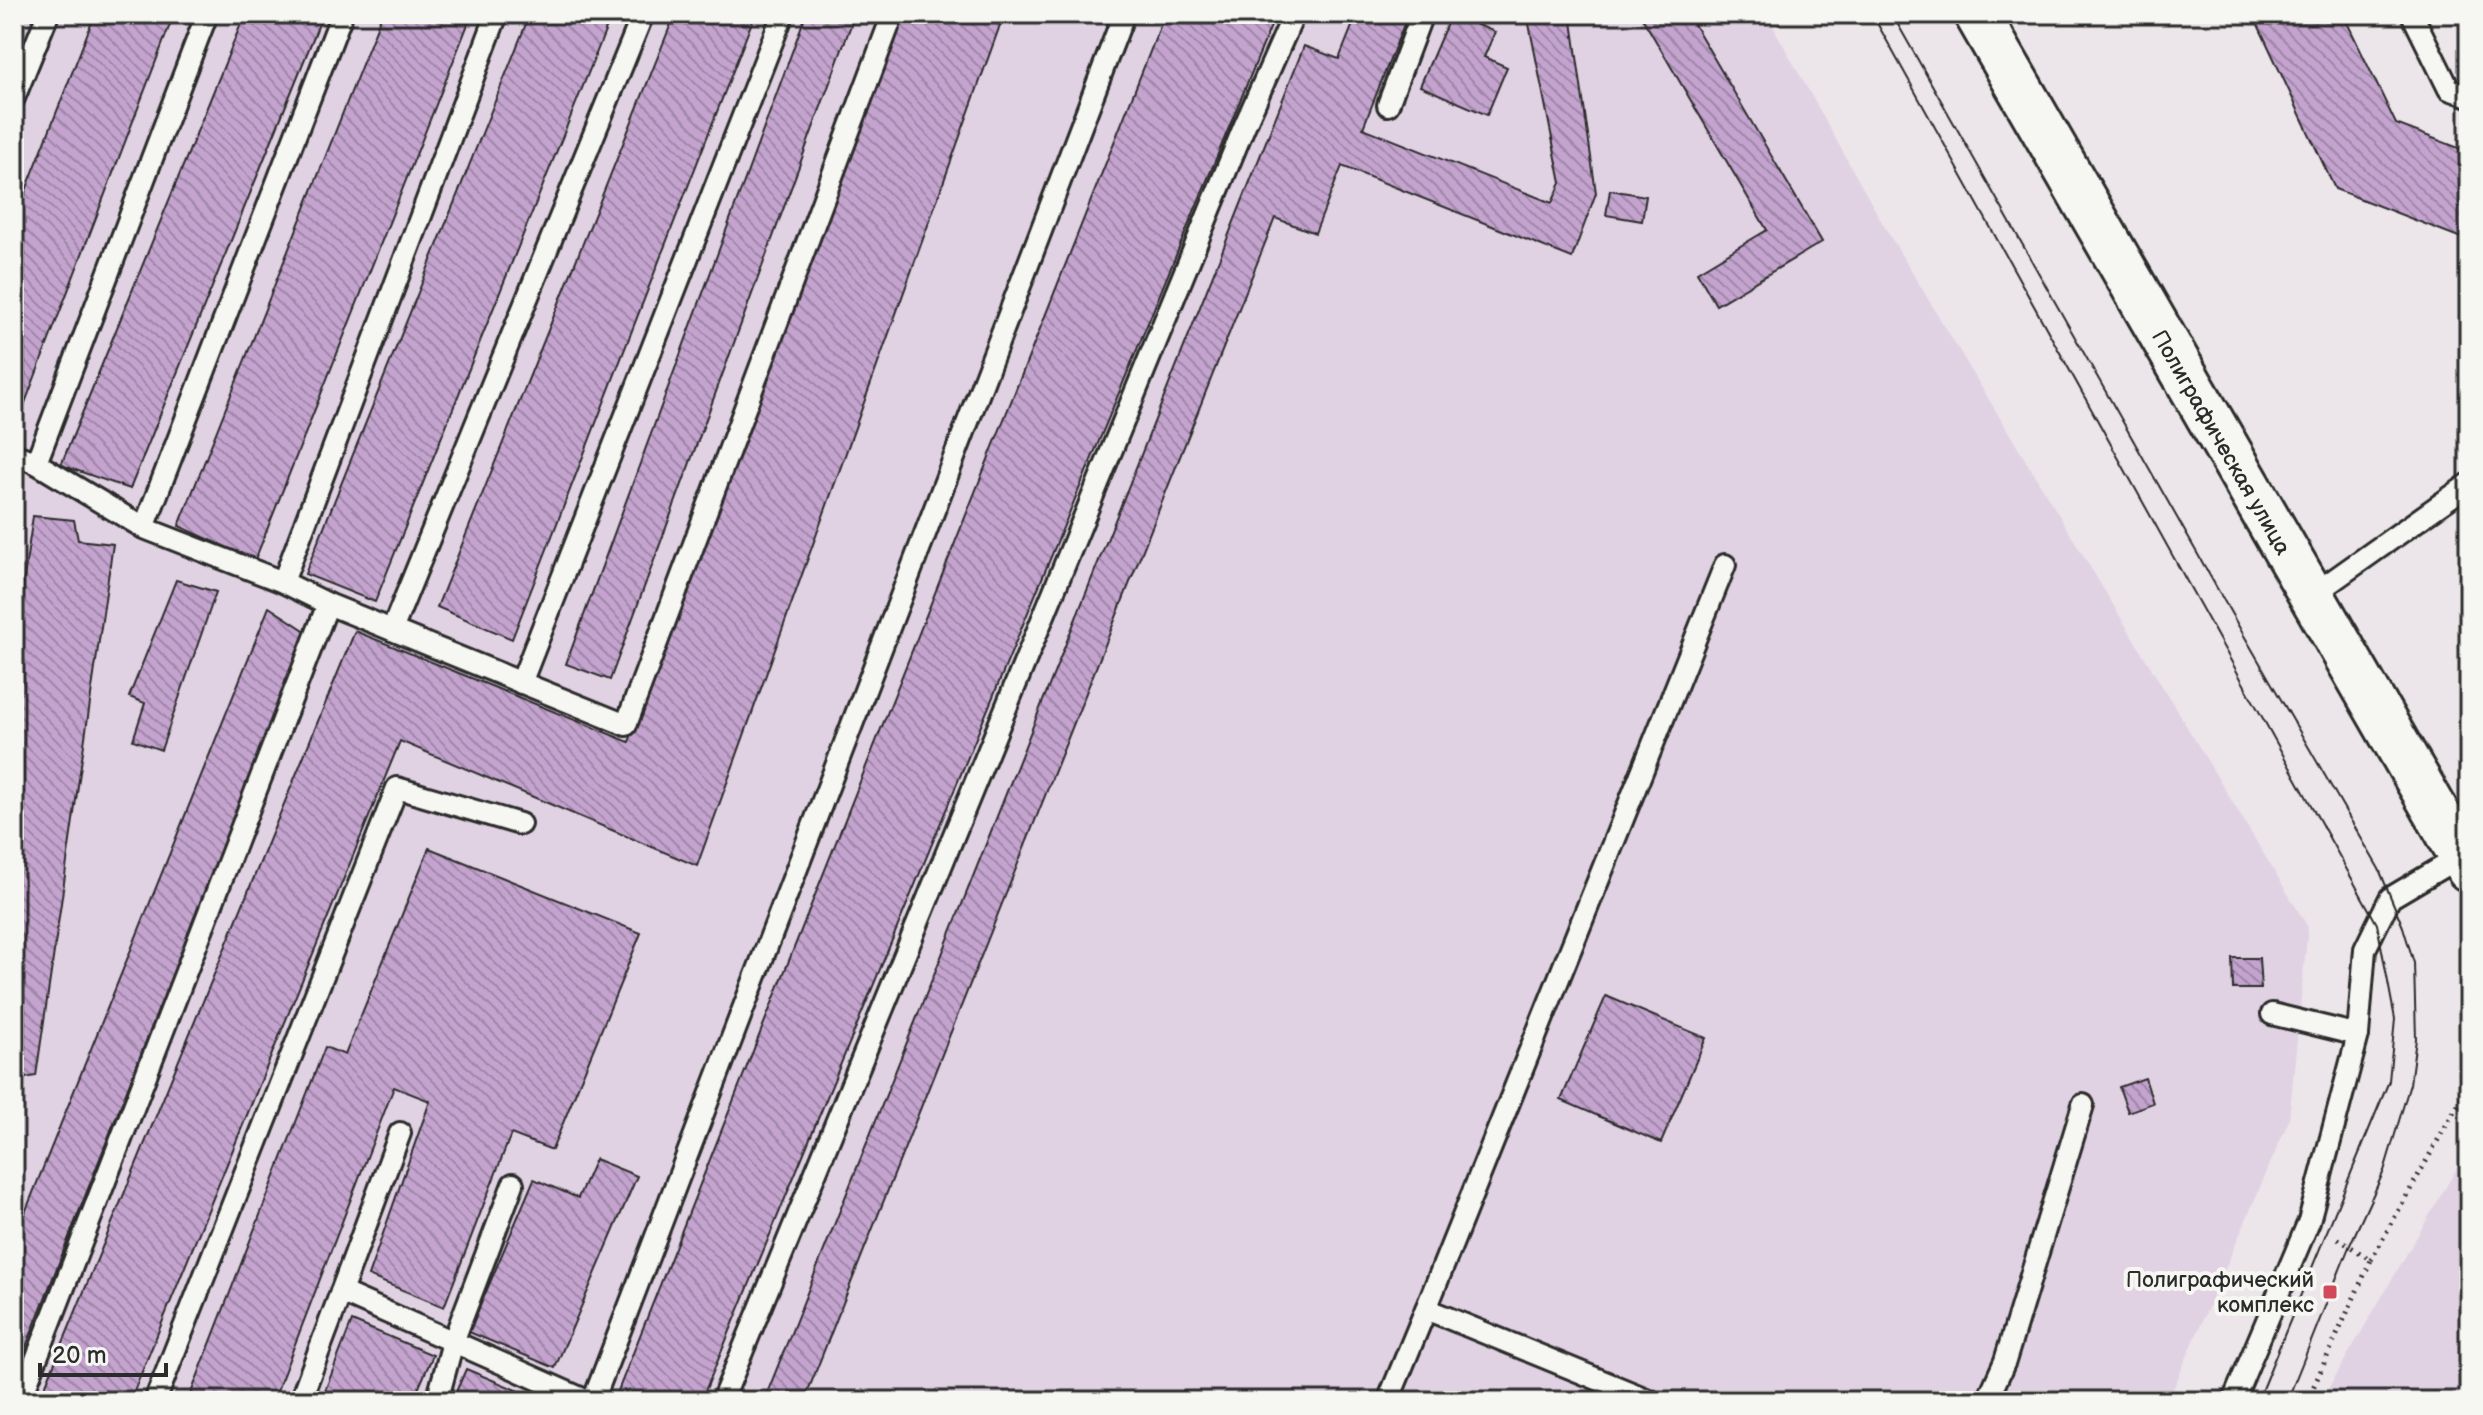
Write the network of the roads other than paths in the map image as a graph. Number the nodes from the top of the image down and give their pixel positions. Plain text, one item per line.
1 (48, 14) edge
2 (207, 14) edge
3 (342, 14) edge
4 (497, 14) edge
5 (643, 14) edge
6 (783, 14) edge
7 (893, 14) edge
8 (1124, 14) edge
9 (1294, 14) edge
10 (1422, 14) edge
11 (1977, 14) edge
12 (2412, 14) edge
13 (2469, 96) edge
14 (14, 98) edge
15 (1388, 105) dead end
16 (14, 454) edge
17 (36, 463) junction
18 (2469, 484) edge
19 (144, 528) junction
20 (1725, 565) dead end
21 (283, 582) junction
22 (2311, 596) junction
23 (328, 604) junction
24 (392, 630) junction
25 (521, 683) junction
26 (520, 824) dead end
27 (2465, 863) edge
28 (2272, 1014) dead end
29 (2358, 1035) junction
30 (2083, 1105) dead end
31 (400, 1133) dead end
32 (513, 1184) dead end
33 (341, 1292) junction
34 (1426, 1309) junction
35 (453, 1342) junction
36 (20, 1401) edge
37 (155, 1401) edge
38 (300, 1401) edge
39 (437, 1401) edge
40 (587, 1401) edge
41 (593, 1401) edge
42 (722, 1401) edge
43 (1388, 1401) edge
44 (1651, 1401) edge
45 (1987, 1401) edge
46 (2233, 1401) edge

1 - 14 lane
2 - 17 lane
3 - 19 lane
4 - 21 lane
5 - 24 lane
6 - 25 lane
7 - 25 lane
8 - 41 lane
9 - 42 lane
10 - 15 lane
11 - 22 street, Полиграфическая улица
12 - 13 lane
16 - 17 lane
17 - 19 lane
18 - 22 lane
19 - 21 lane
20 - 34 lane
21 - 23 lane
22 - 27 street, Полиграфическая улица
23 - 24 lane
23 - 36 lane
24 - 25 lane
26 - 37 lane
27 - 29 lane
28 - 29 lane
29 - 46 lane
30 - 45 lane
31 - 33 lane
32 - 35 lane
33 - 35 lane
33 - 38 lane
34 - 43 lane
34 - 44 lane
35 - 39 lane
35 - 40 lane

